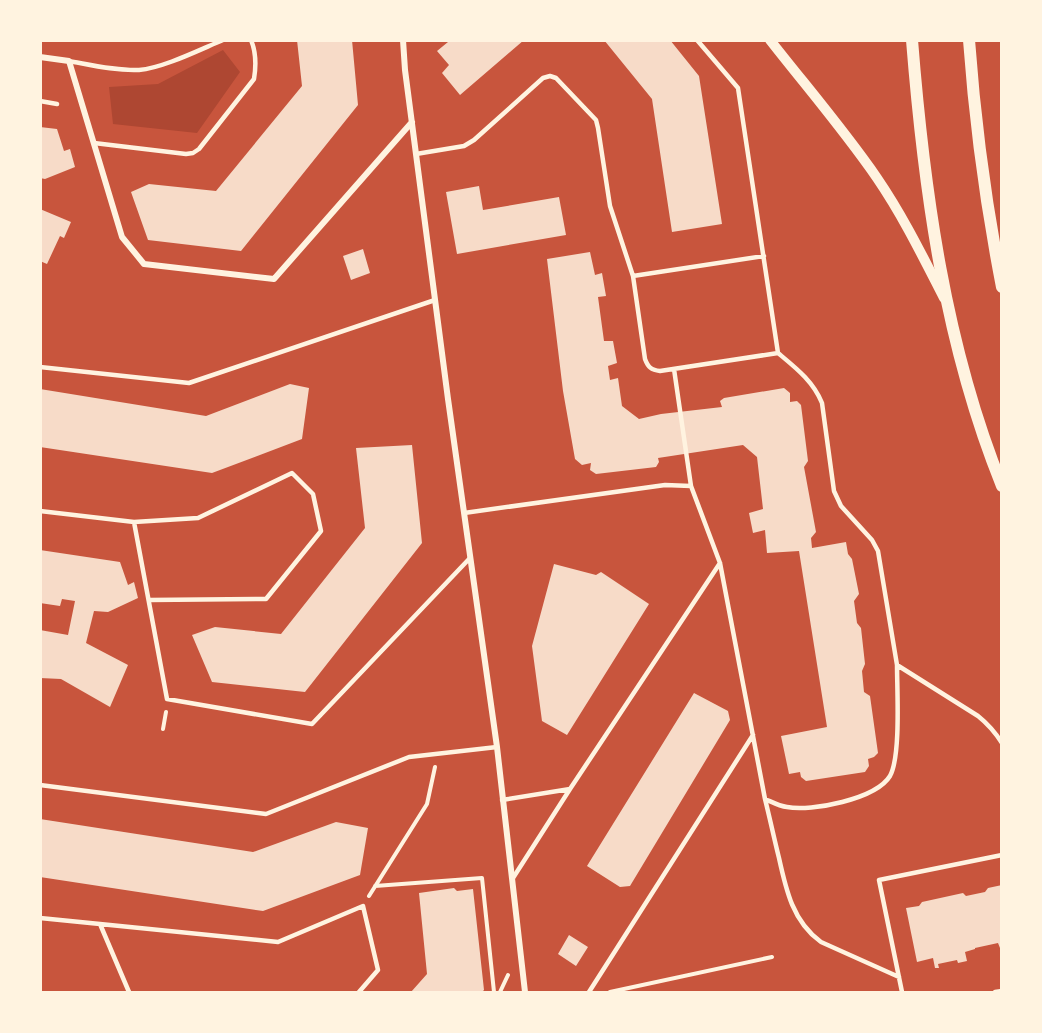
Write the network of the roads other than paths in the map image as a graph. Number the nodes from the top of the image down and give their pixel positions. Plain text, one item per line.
1 (223, 40) edge
2 (251, 40) edge
3 (403, 40) edge
4 (697, 40) edge
5 (770, 40) edge
6 (912, 40) edge
7 (969, 40) edge
8 (40, 57) edge
9 (69, 61) junction
10 (40, 101) edge
11 (57, 104) dead end
12 (412, 122) junction
13 (94, 143) junction
14 (416, 154) junction
15 (764, 256) junction
16 (633, 276) junction
17 (1002, 287) edge
18 (435, 300) junction
19 (948, 307) junction
20 (778, 353) junction
21 (40, 367) edge
22 (674, 369) junction
23 (691, 486) junction
24 (1002, 486) edge
25 (40, 511) edge
26 (464, 513) junction
27 (134, 522) junction
28 (470, 558) junction
29 (720, 563) junction
30 (149, 600) junction
31 (897, 665) junction
32 (753, 735) junction
33 (1002, 743) edge
34 (496, 747) junction
35 (40, 785) edge
36 (570, 789) junction
37 (765, 799) junction
38 (502, 800) junction
39 (1002, 855) edge
40 (512, 880) junction
41 (40, 918) edge
42 (100, 924) junction
43 (899, 977) junction
44 (1002, 991) edge
45 (129, 993) edge
46 (359, 993) edge
47 (525, 993) edge
48 (589, 993) edge
49 (902, 993) edge
50 (995, 993) edge

1 - 9 lane
2 - 13 lane
3 - 12 street
4 - 15 lane
5 - 19 street
6 - 19 main road
7 - 17 main road
8 - 9 street
9 - 13 street
10 - 11 lane
12 - 13 street
12 - 14 street
14 - 16 lane
14 - 18 street
15 - 16 lane
15 - 20 lane
16 - 22 lane
18 - 21 lane
18 - 26 street
19 - 24 main road
20 - 22 lane
20 - 31 lane
22 - 23 lane
23 - 26 lane
23 - 29 lane
25 - 27 lane
26 - 28 street
27 - 30 lane
27 - 30 lane
28 - 30 lane
28 - 34 street
29 - 32 lane
29 - 36 lane
31 - 33 lane
31 - 37 lane
32 - 37 lane
32 - 48 lane
34 - 35 lane
34 - 38 street
36 - 38 lane
36 - 40 lane
37 - 43 lane
38 - 40 street
39 - 43 lane
40 - 47 street
41 - 42 lane
42 - 45 lane
42 - 46 lane
43 - 49 lane
44 - 50 lane

